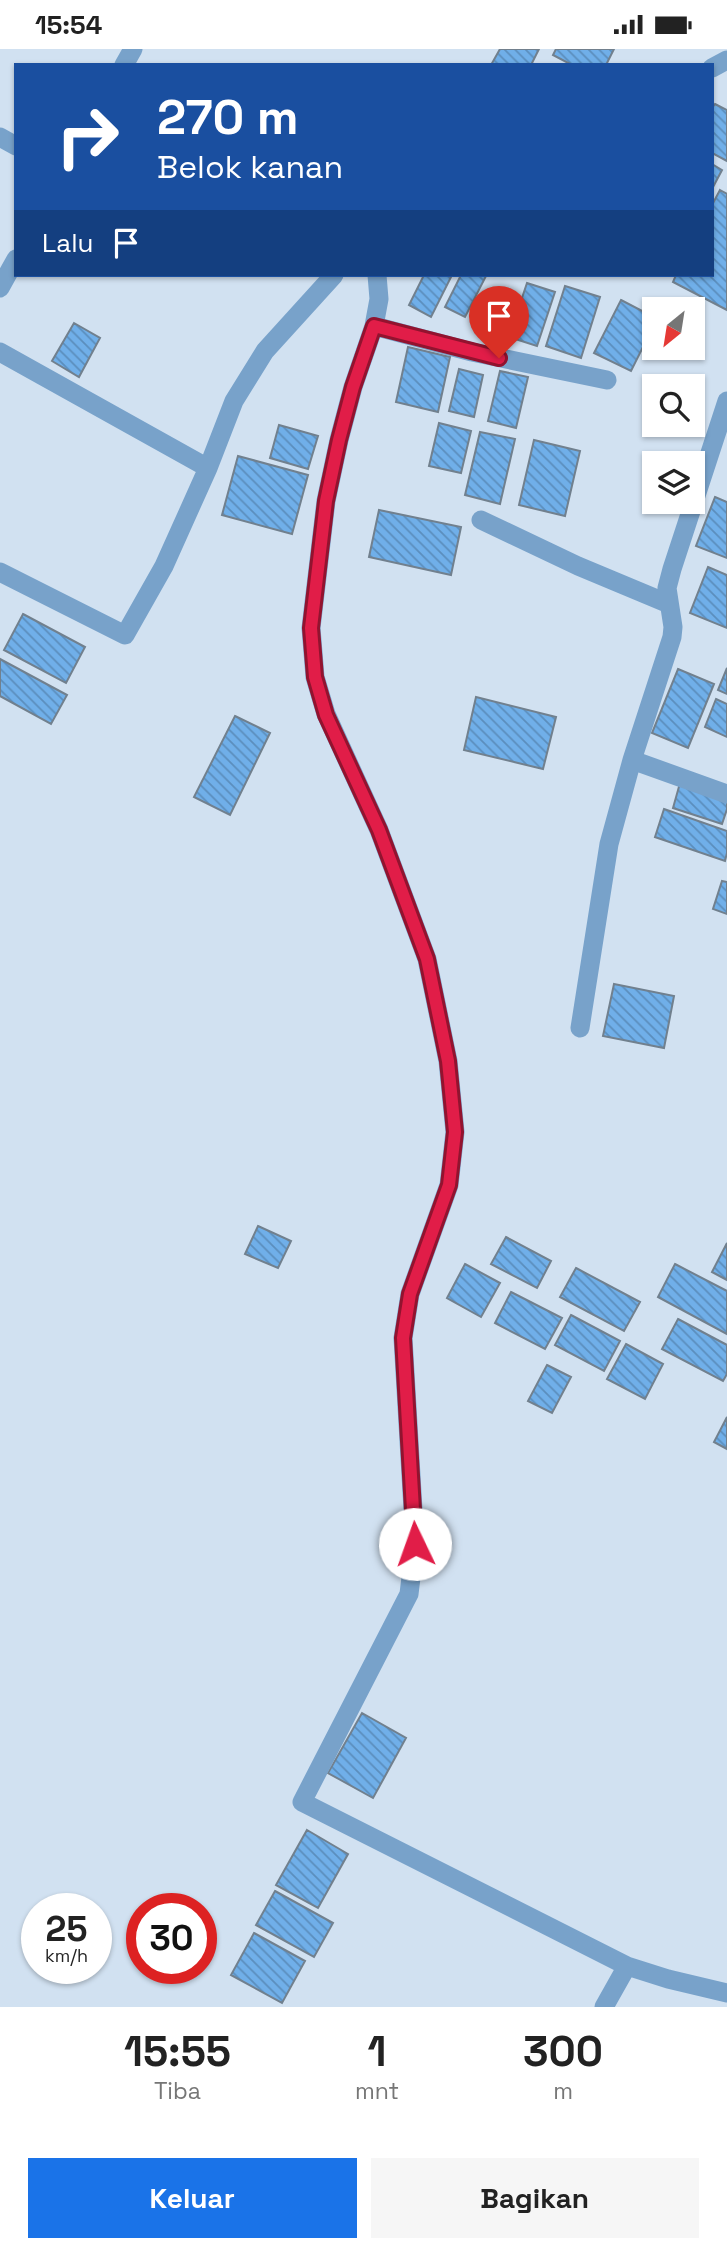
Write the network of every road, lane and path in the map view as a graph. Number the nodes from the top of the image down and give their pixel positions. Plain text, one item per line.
1 (14, 263) edge
2 (332, 277) edge
3 (377, 277) edge
4 (0, 288) edge
5 (374, 326) junction
6 (0, 352) edge
7 (607, 380) dead end
8 (727, 401) edge
9 (208, 468) junction
10 (481, 520) dead end
11 (0, 572) edge
12 (668, 604) junction
13 (632, 760) junction
14 (727, 794) edge
15 (580, 1028) dead end
16 (626, 1966) junction
17 (727, 1993) edge
18 (604, 2007) edge

1 - 4 street
2 - 9 street
3 - 5 street
5 - 7 street
5 - 16 street
6 - 9 street
8 - 12 street
9 - 11 street
10 - 12 street
12 - 13 street
13 - 14 street
13 - 15 street
16 - 17 street
16 - 18 street

